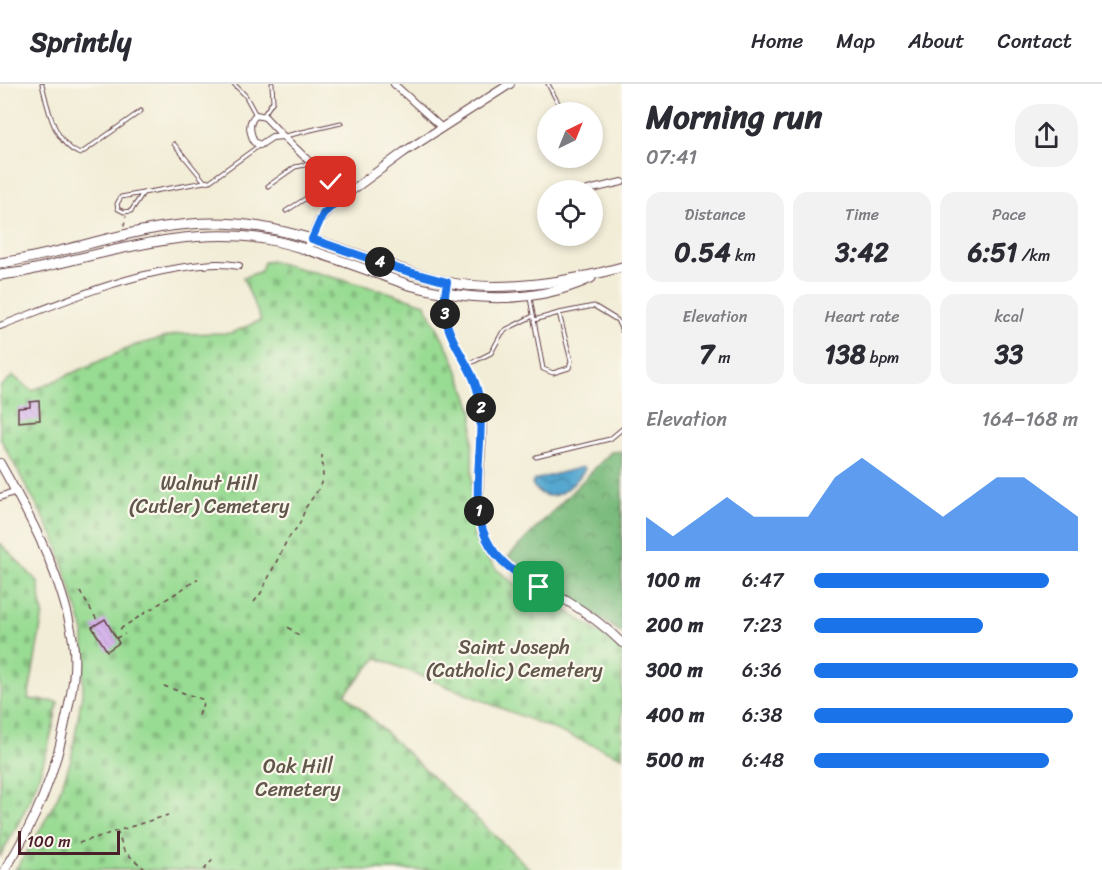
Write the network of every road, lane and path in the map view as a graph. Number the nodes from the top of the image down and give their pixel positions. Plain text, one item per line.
1 (42, 84) edge
2 (234, 84) edge
3 (272, 84) edge
4 (394, 84) edge
5 (510, 84) edge
6 (548, 84) edge
7 (557, 102) edge
8 (141, 111) dead end
9 (256, 115) junction
10 (263, 116) junction
11 (341, 123) dead end
12 (442, 128) junction
13 (283, 136) junction
14 (174, 144) dead end
15 (260, 145) junction
16 (312, 164) junction
17 (205, 182) junction
18 (331, 182) junction
19 (622, 182) edge
20 (268, 186) dead end
21 (603, 186) edge
22 (143, 193) junction
23 (344, 195) junction
24 (286, 211) dead end
25 (127, 212) junction
26 (123, 230) dead end
27 (312, 239) junction
28 (307, 251) junction
29 (0, 263) edge
30 (239, 266) dead end
31 (622, 267) edge
32 (601, 273) junction
33 (0, 275) edge
34 (447, 282) junction
35 (445, 293) junction
36 (530, 296) junction
37 (559, 313) junction
38 (533, 318) junction
39 (0, 326) edge
40 (622, 331) edge
41 (467, 365) junction
42 (481, 405) joint
43 (622, 429) edge
44 (322, 455) dead end
45 (536, 457) dead end
46 (0, 463) edge
47 (15, 491) junction
48 (0, 497) edge
49 (198, 579) dead end
50 (80, 592) dead end
51 (254, 602) dead end
52 (99, 623) dead end
53 (288, 627) dead end
54 (120, 629) dead end
55 (125, 633) dead end
56 (301, 638) dead end
57 (116, 639) dead end
58 (622, 643) edge
59 (164, 686) dead end
60 (198, 719) dead end
61 (168, 815) dead end
62 (117, 830) junction
63 (79, 843) dead end
64 (215, 857) dead end
65 (5, 870) edge
66 (146, 870) edge
67 (204, 870) edge

1 - 8 lane
2 - 9 lane
3 - 10 lane
4 - 12 street
5 - 12 street
6 - 7 lane
9 - 10 street
9 - 15 street
10 - 13 street
11 - 13 lane
12 - 23 street
13 - 15 street
13 - 16 street
14 - 17 lane
15 - 17 lane
16 - 18 street
16 - 20 lane
17 - 22 lane
18 - 23 street
18 - 24 lane
19 - 21 street
22 - 25 lane
22 - 25 lane
23 - 27 street
25 - 26 path
27 - 28 street
27 - 29 main road
27 - 34 main road
28 - 33 main road
28 - 35 main road
30 - 39 street
31 - 32 main road
32 - 34 main road
32 - 36 main road
34 - 35 street
35 - 36 main road
35 - 41 street
36 - 38 lane
37 - 38 lane
37 - 38 lane
37 - 40 lane
38 - 41 lane
41 - 42 street
42 - 58 street
43 - 45 lane
44 - 51 path
46 - 47 street
47 - 48 street
47 - 65 street
49 - 54 path
50 - 52 path
53 - 56 path
55 - 57 path
59 - 60 path
61 - 62 path
62 - 63 path
62 - 66 path
64 - 67 path

